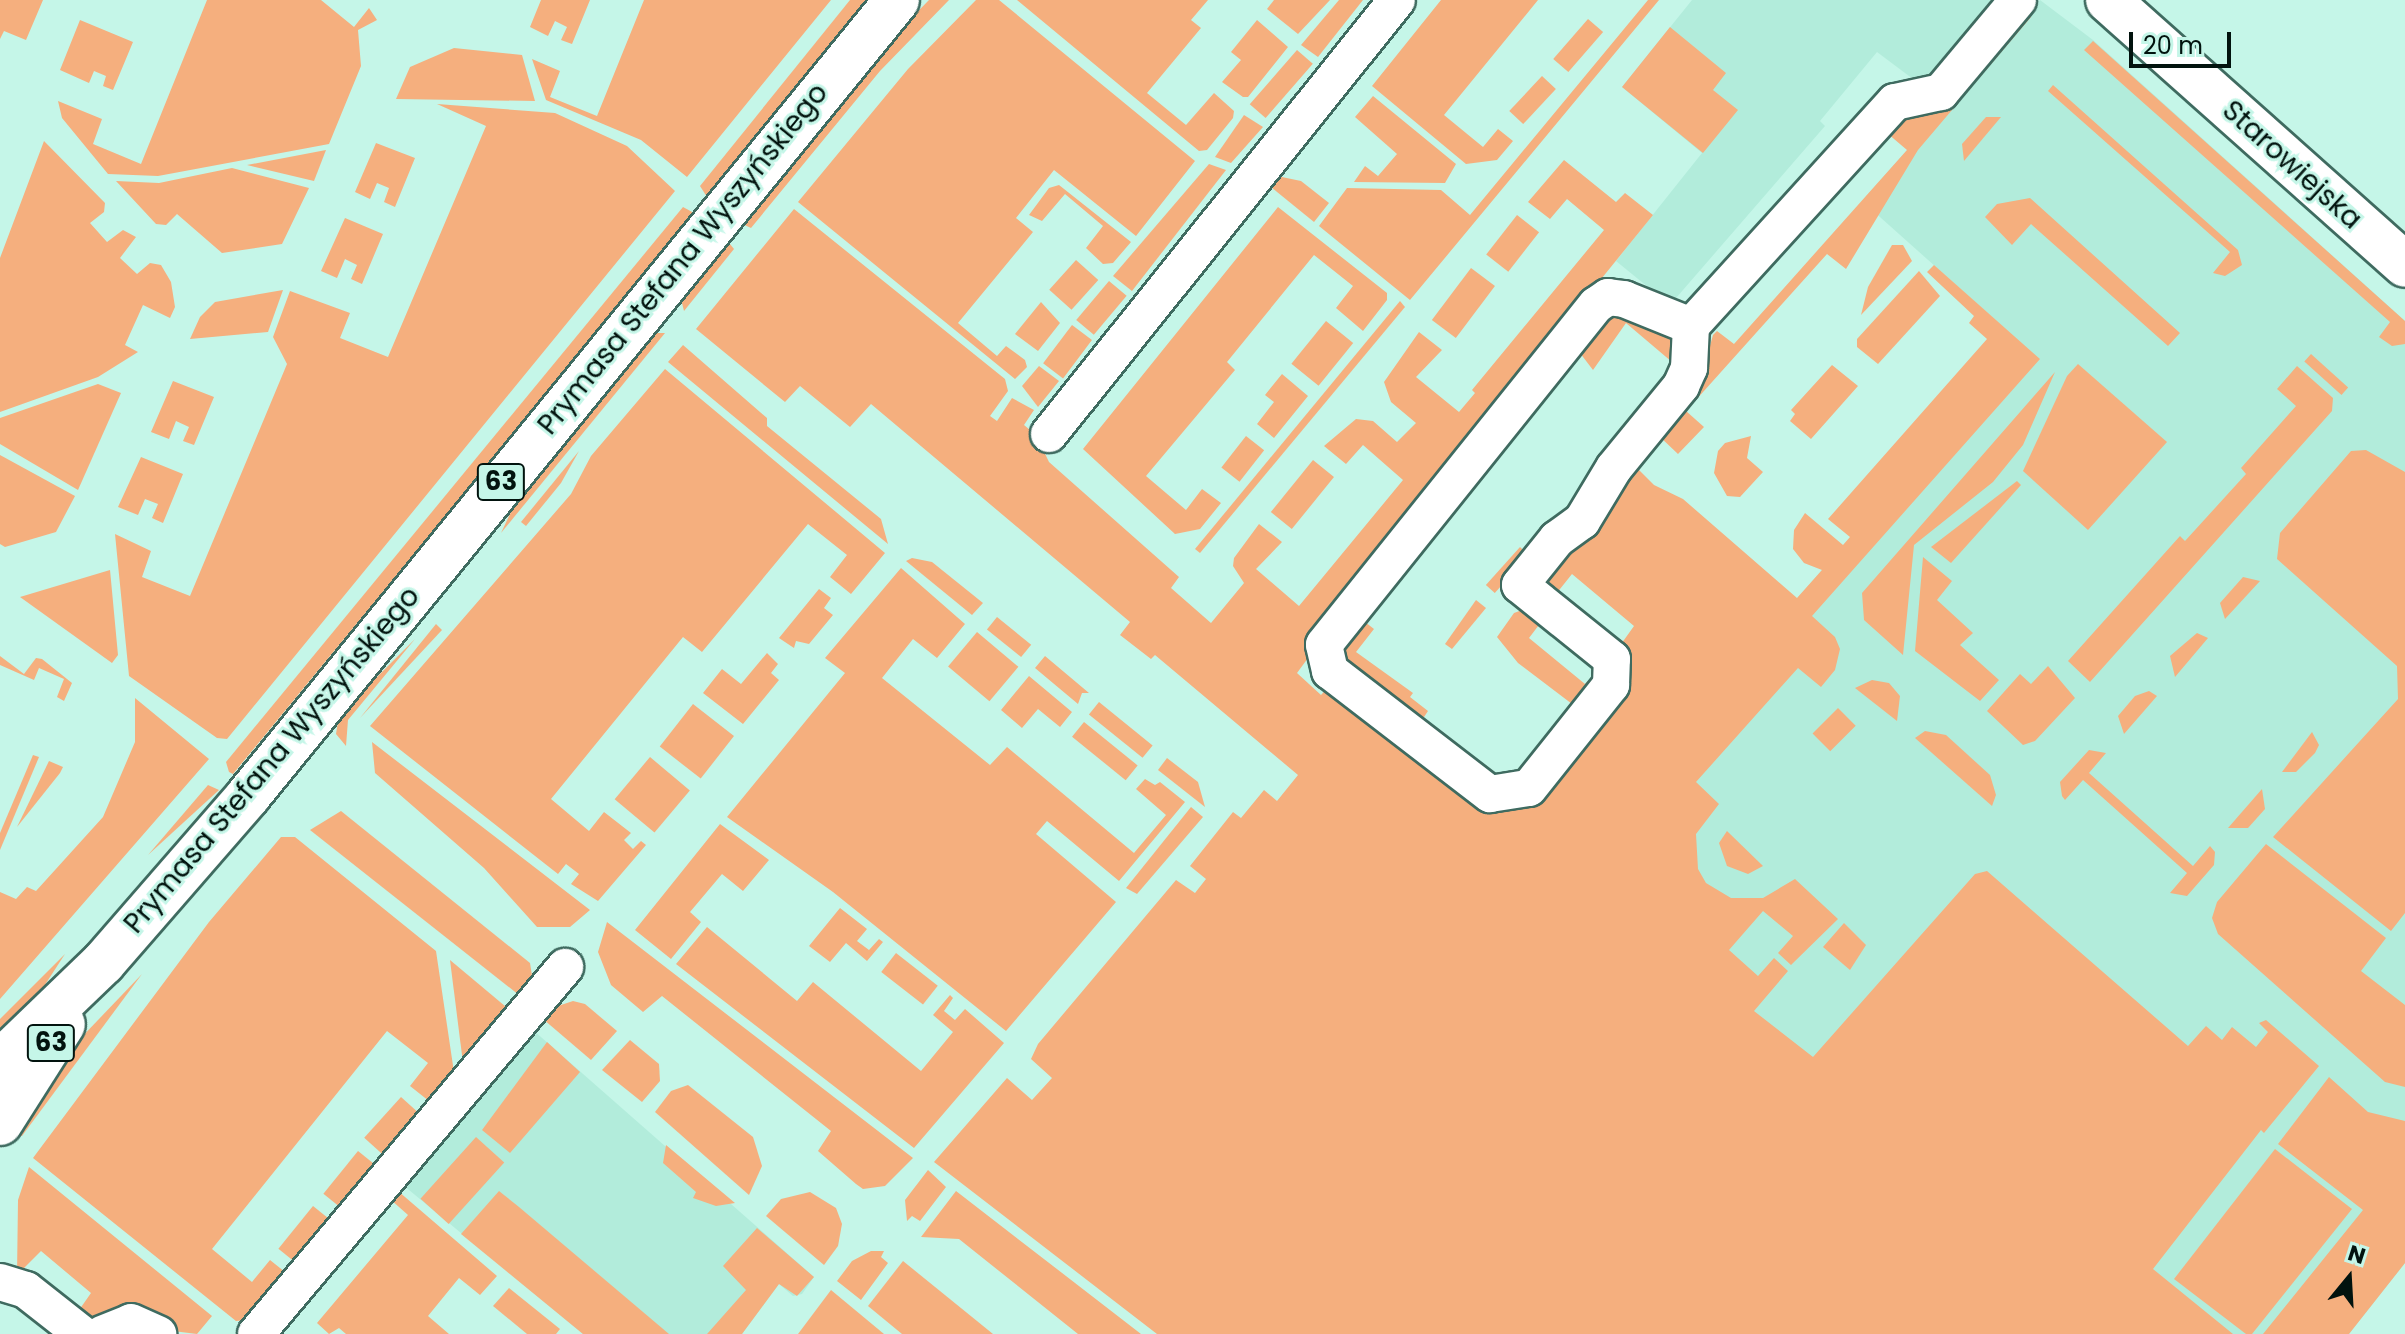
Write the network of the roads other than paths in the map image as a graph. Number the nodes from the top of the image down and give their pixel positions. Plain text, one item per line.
1 (897, 0) edge
2 (1397, 0) edge
3 (2018, 0) edge
4 (2108, 0) edge
5 (2405, 265) edge
6 (1691, 326) junction
7 (1049, 434) dead end
8 (103, 963) junction
9 (565, 967) dead end
10 (0, 1062) edge
11 (0, 1123) edge
12 (0, 1282) edge
13 (82, 1334) edge
14 (102, 1334) edge
15 (158, 1334) edge
16 (256, 1334) edge

1 - 8 main road, Prymasa Stefana Wyszyńskiego / 63
2 - 7 street
3 - 6 street
4 - 5 main road, Starowiejska
6 - 6 street
8 - 10 main road, Prymasa Stefana Wyszyńskiego / 63
8 - 11 main road, Prymasa Stefana Wyszyńskiego / 63
9 - 16 street
12 - 13 street
14 - 15 street

